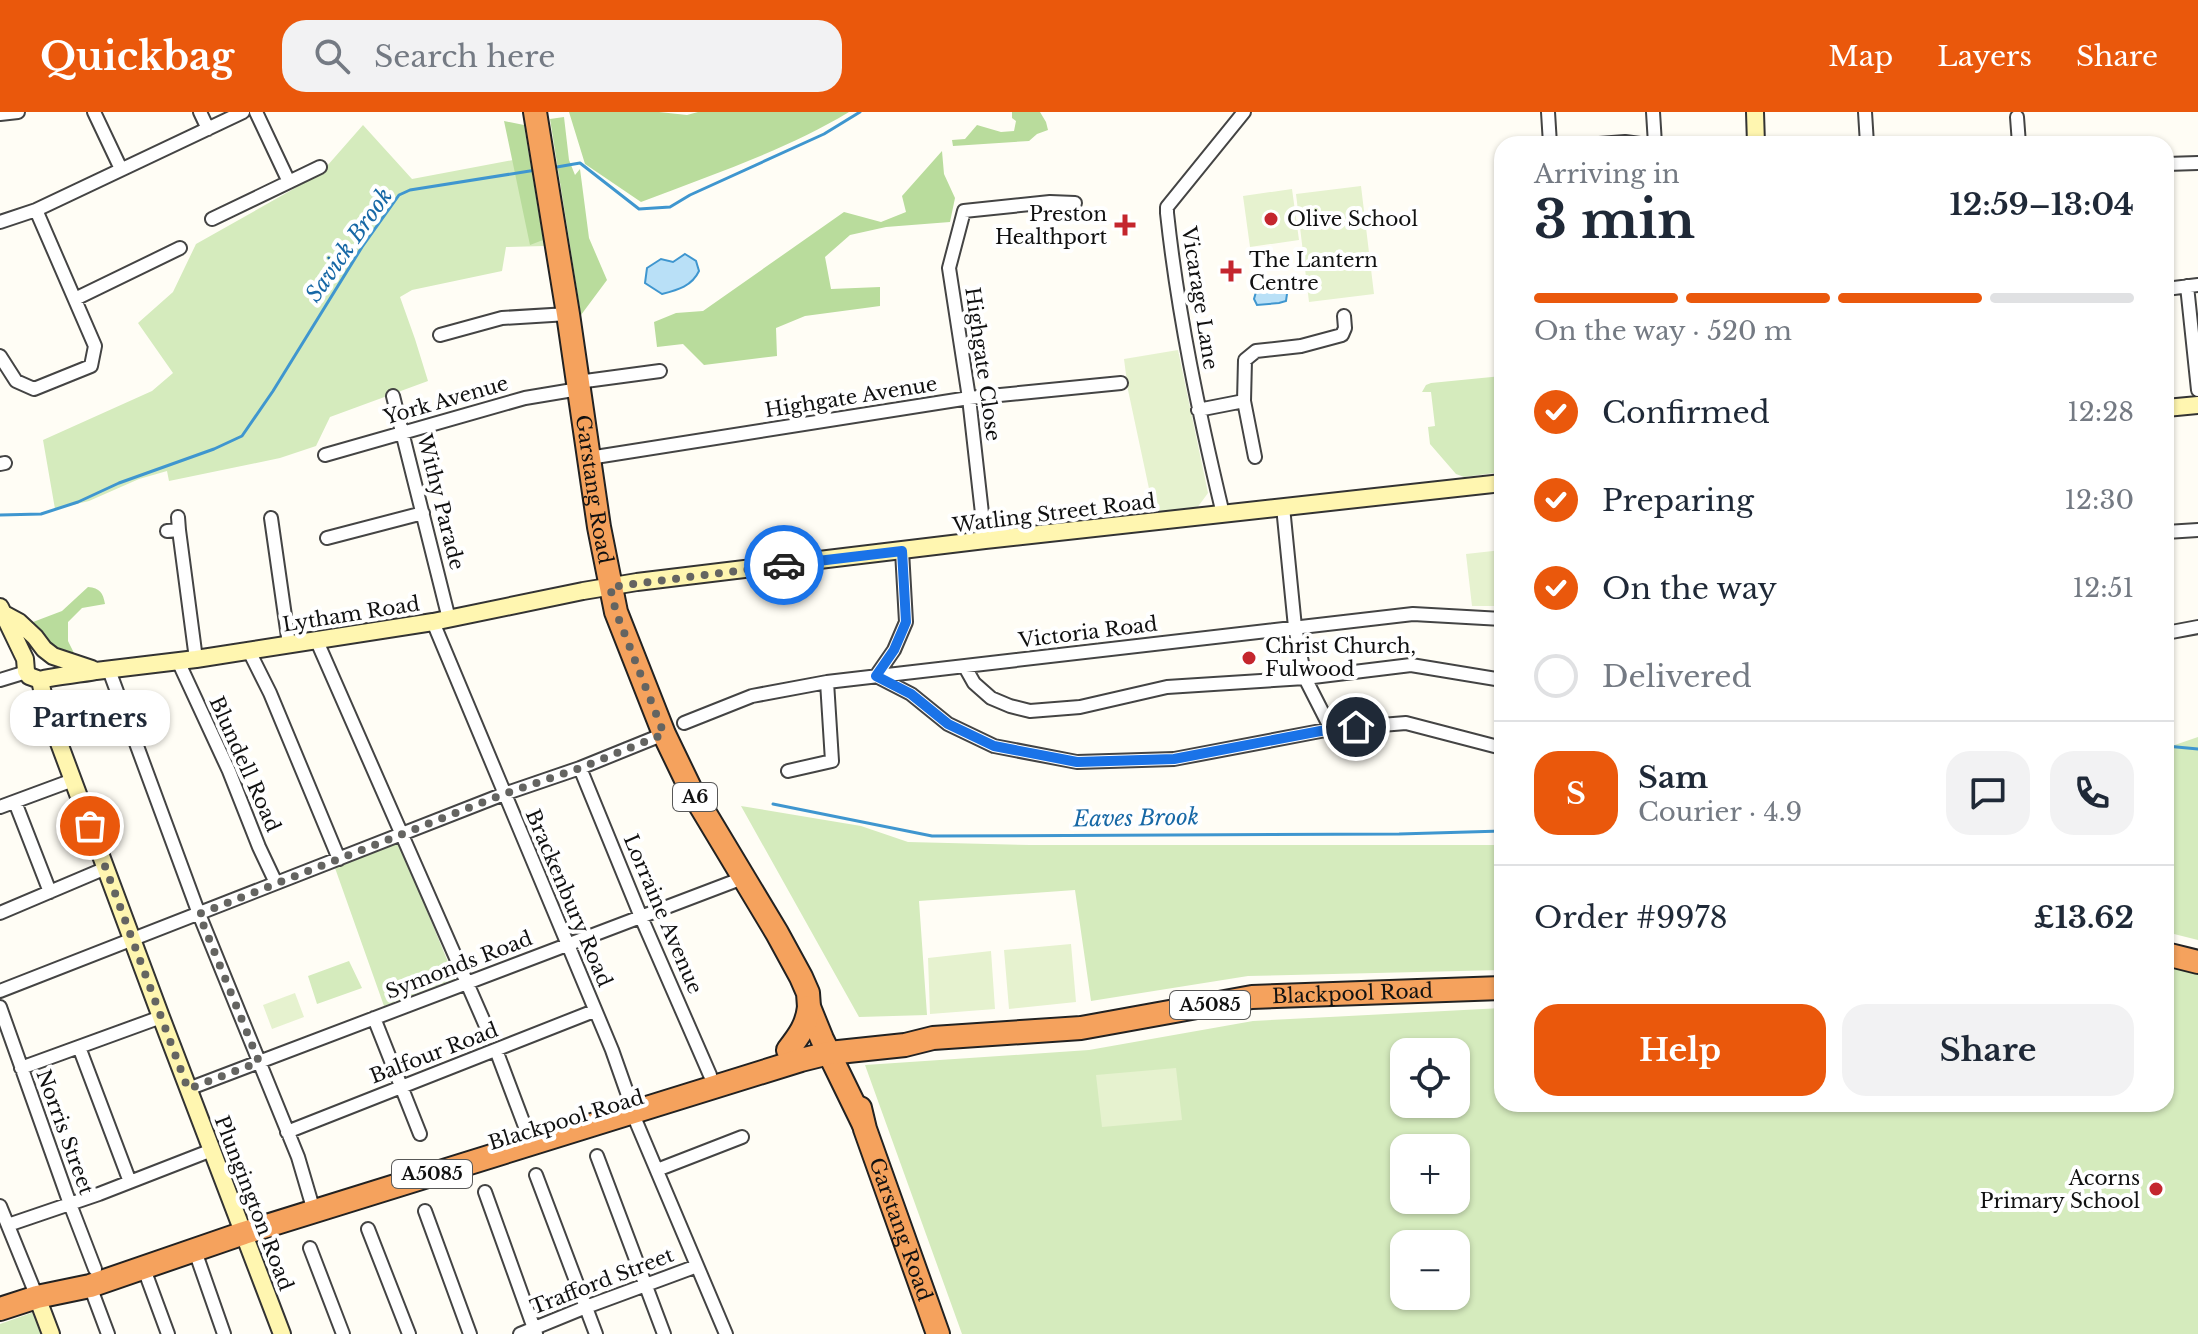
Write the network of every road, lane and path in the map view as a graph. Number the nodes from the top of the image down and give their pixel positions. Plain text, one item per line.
1 (18, 112) edge
2 (94, 112) edge
3 (200, 112) edge
4 (243, 112) edge
5 (256, 112) edge
6 (535, 112) edge
7 (1244, 112) edge
8 (1548, 112) edge
9 (1653, 112) edge
10 (1755, 112) edge
11 (1865, 112) edge
12 (0, 114) edge
13 (2017, 117) dead end
14 (208, 129) junction
15 (1550, 136) edge
16 (1654, 136) edge
17 (1756, 136) edge
18 (1866, 136) edge
19 (2018, 136) edge
20 (2198, 163) edge
21 (2174, 164) edge
22 (320, 167) dead end
23 (121, 169) junction
24 (289, 182) junction
25 (1075, 203) dead end
26 (36, 210) junction
27 (212, 219) dead end
28 (0, 222) edge
29 (180, 248) dead end
30 (2193, 286) edge
31 (75, 299) junction
32 (568, 314) junction
33 (1344, 316) dead end
34 (440, 335) dead end
35 (0, 356) edge
36 (660, 371) dead end
37 (1121, 383) dead end
38 (578, 386) junction
39 (2198, 390) edge
40 (393, 396) dead end
41 (969, 398) junction
42 (1244, 401) junction
43 (2198, 405) edge
44 (2174, 407) edge
45 (1198, 410) junction
46 (403, 433) junction
47 (325, 455) dead end
48 (1255, 457) dead end
49 (589, 458) junction
50 (1494, 484) edge
51 (1283, 507) junction
52 (423, 513) junction
53 (1223, 514) junction
54 (271, 518) dead end
55 (175, 526) dead end
56 (2198, 530) edge
57 (2174, 532) edge
58 (327, 538) dead end
59 (985, 540) junction
60 (902, 551) junction
61 (610, 587) junction
62 (2, 610) edge
63 (1494, 619) edge
64 (441, 620) junction
65 (1295, 627) junction
66 (2198, 627) edge
67 (2174, 632) edge
68 (316, 639) junction
69 (289, 644) junction
70 (249, 651) junction
71 (49, 652) junction
72 (196, 659) junction
73 (178, 661) junction
74 (965, 667) junction
75 (102, 670) junction
76 (35, 672) junction
77 (876, 676) junction
78 (1305, 678) junction
79 (1494, 679) edge
80 (0, 680) edge
81 (827, 682) junction
82 (674, 728) junction
83 (1331, 729) junction
84 (1494, 746) edge
85 (580, 768) junction
86 (788, 771) dead end
87 (73, 780) junction
88 (504, 794) junction
89 (15, 802) junction
90 (0, 807) edge
91 (401, 834) junction
92 (339, 859) junction
93 (106, 868) junction
94 (743, 878) junction
95 (276, 883) junction
96 (50, 892) junction
97 (0, 913) edge
98 (199, 914) junction
99 (641, 917) junction
100 (133, 940) junction
101 (567, 945) junction
102 (2174, 956) edge
103 (2198, 962) edge
104 (467, 983) junction
105 (1494, 988) edge
106 (0, 991) edge
107 (809, 1000) junction
108 (0, 1007) edge
109 (594, 1011) junction
110 (161, 1017) junction
111 (374, 1018) junction
112 (485, 1024) dead end
113 (919, 1040) junction
114 (833, 1046) junction
115 (79, 1047) junction
116 (879, 1048) junction
117 (496, 1050) junction
118 (788, 1050) junction
119 (259, 1062) junction
120 (21, 1068) junction
121 (710, 1075) junction
122 (853, 1081) junction
123 (401, 1087) junction
124 (188, 1089) junction
125 (631, 1106) junction
126 (863, 1123) junction
127 (287, 1132) junction
128 (527, 1132) junction
129 (420, 1134) dead end
130 (742, 1137) dead end
131 (212, 1150) junction
132 (597, 1156) dead end
133 (657, 1170) junction
134 (536, 1175) dead end
135 (130, 1182) junction
136 (486, 1195) dead end
137 (311, 1201) junction
138 (70, 1204) junction
139 (0, 1206) edge
140 (427, 1216) dead end
141 (8, 1225) junction
142 (242, 1227) junction
143 (369, 1231) dead end
144 (195, 1251) junction
145 (310, 1251) dead end
146 (697, 1266) junction
147 (144, 1269) junction
148 (93, 1278) junction
149 (646, 1286) junction
150 (37, 1297) junction
151 (586, 1307) junction
152 (0, 1309) edge
153 (535, 1331) edge
154 (51, 1334) edge
155 (108, 1334) edge
156 (168, 1334) edge
157 (224, 1334) edge
158 (282, 1334) edge
159 (343, 1334) edge
160 (409, 1334) edge
161 (470, 1334) edge
162 (520, 1334) edge
163 (596, 1334) edge
164 (664, 1334) edge
165 (726, 1334) edge
166 (938, 1334) edge

1 - 12 street
2 - 23 street
3 - 14 street
4 - 14 street
5 - 24 street
6 - 32 highway, Garstang Road / A6
7 - 45 street, Vicarage Lane
8 - 15 street
9 - 16 street
10 - 17 street
11 - 18 street
13 - 19 street
14 - 23 street
20 - 21 street
22 - 24 street
23 - 26 street
24 - 27 street
25 - 41 street, Highgate Close
26 - 28 street
26 - 31 street
29 - 31 street
30 - 39 street
31 - 35 street
32 - 34 street
32 - 38 highway, Garstang Road / A6
33 - 42 street
36 - 38 street, York Avenue
37 - 41 street, Highgate Avenue
38 - 46 street, York Avenue
38 - 49 highway, Garstang Road / A6
40 - 46 street, Withy Parade
41 - 49 street, Highgate Avenue
41 - 59 street, Highgate Close
42 - 45 street
42 - 48 street
43 - 44 street
45 - 53 street, Vicarage Lane
46 - 47 street, York Avenue
46 - 52 street, Withy Parade
49 - 61 highway, Garstang Road / A6
50 - 51 street, Watling Street Road
51 - 53 street, Watling Street Road
51 - 65 street
52 - 58 street
52 - 64 street, Withy Parade
53 - 59 street, Watling Street Road
54 - 69 street
55 - 72 street
56 - 57 street
59 - 60 street, Watling Street Road
60 - 61 street, Watling Street Road
60 - 77 street
61 - 64 street, Lytham Road
61 - 82 highway, Garstang Road / A6
62 - 71 street
62 - 76 street, Plungington Road
63 - 65 street, Victoria Road
64 - 68 street, Lytham Road
64 - 88 street, Brackenbury Road
65 - 74 street, Victoria Road
65 - 78 street
66 - 67 street
68 - 69 street, Lytham Road
68 - 91 street
69 - 70 street, Lytham Road
70 - 72 street, Lytham Road
70 - 92 street
71 - 75 street, Lytham Road
71 - 76 street
71 - 76 street
72 - 73 street, Lytham Road
73 - 75 street, Lytham Road
73 - 95 street, Blundell Road
74 - 77 street, Victoria Road
74 - 78 street
75 - 76 street, Lytham Road
75 - 98 street
76 - 80 street, Lytham Road
76 - 87 street, Plungington Road
77 - 81 street, Victoria Road
77 - 83 street
78 - 79 street
78 - 83 street
81 - 82 street, Victoria Road
81 - 86 street
82 - 85 street, Victoria Road
82 - 94 highway, Garstang Road / A6
83 - 84 street
85 - 88 street, Victoria Road
85 - 99 street, Lorraine Avenue
87 - 89 street
87 - 93 street, Plungington Road
88 - 91 street, Victoria Road
88 - 101 street, Brackenbury Road
89 - 90 street
89 - 96 street
91 - 92 street, Victoria Road
91 - 104 street
92 - 95 street, Victoria Road
93 - 96 street
93 - 100 street, Plungington Road
94 - 99 street, Symonds Road
94 - 107 highway, Garstang Road / A6
95 - 98 street, Victoria Road
96 - 97 street
98 - 100 street, Victoria Road
98 - 119 street
99 - 101 street, Symonds Road
99 - 121 street, Lorraine Avenue
100 - 106 street, Victoria Road
100 - 110 street, Plungington Road
101 - 104 street, Symonds Road
101 - 109 street, Brackenbury Road
102 - 103 highway
104 - 111 street, Symonds Road
104 - 112 street
105 - 113 highway, Blackpool Road / A5085
107 - 114 highway, Garstang Road / A6
107 - 118 highway
108 - 120 street, Norris Street
109 - 117 street, Balfour Road
109 - 125 street, Brackenbury Road
110 - 115 street
110 - 124 street, Plungington Road
111 - 119 street, Symonds Road
111 - 123 street
113 - 114 highway, Blackpool Road / A5085
113 - 116 highway, Blackpool Road / A5085
114 - 116 highway, Blackpool Road / A5085
114 - 118 highway, Blackpool Road / A5085
114 - 122 highway, Garstang Road / A6
114 - 125 highway, Blackpool Road / A5085
114 - 126 highway, Garstang Road / A6
115 - 120 street
115 - 135 street
116 - 122 highway
117 - 123 street, Balfour Road
117 - 128 street
118 - 121 highway, Blackpool Road / A5085
119 - 124 street, Symonds Road
119 - 127 street
120 - 138 street, Norris Street
121 - 125 highway, Blackpool Road / A5085
122 - 126 highway, Garstang Road / A6
123 - 127 street, Balfour Road
123 - 129 street
124 - 131 street, Plungington Road
125 - 128 highway, Blackpool Road / A5085
125 - 133 street, Brackenbury Road
125 - 142 highway, Blackpool Road / A5085
126 - 166 highway, Garstang Road / A6
127 - 137 street
128 - 137 highway, Blackpool Road / A5085
130 - 133 street
131 - 135 street
131 - 142 street, Plungington Road
132 - 149 street
133 - 146 street, Brackenbury Road
134 - 151 street
135 - 138 street
136 - 153 street
137 - 142 highway, Blackpool Road / A5085
138 - 141 street
138 - 148 street, Norris Street
139 - 141 street
140 - 161 street
141 - 150 street
142 - 144 highway, Blackpool Road / A5085
142 - 148 highway, Blackpool Road / A5085
142 - 158 street, Plungington Road
143 - 160 street
144 - 147 highway, Blackpool Road / A5085
144 - 157 street
145 - 159 street
146 - 149 street, Trafford Street
146 - 165 street, Brackenbury Road
147 - 148 highway, Blackpool Road / A5085
147 - 156 street
148 - 150 highway, Blackpool Road / A5085
148 - 155 street, Norris Street
149 - 151 street, Trafford Street
149 - 164 street
150 - 152 highway, Blackpool Road / A5085
150 - 154 street
151 - 153 street, Trafford Street
151 - 163 street
153 - 162 street, Trafford Street

